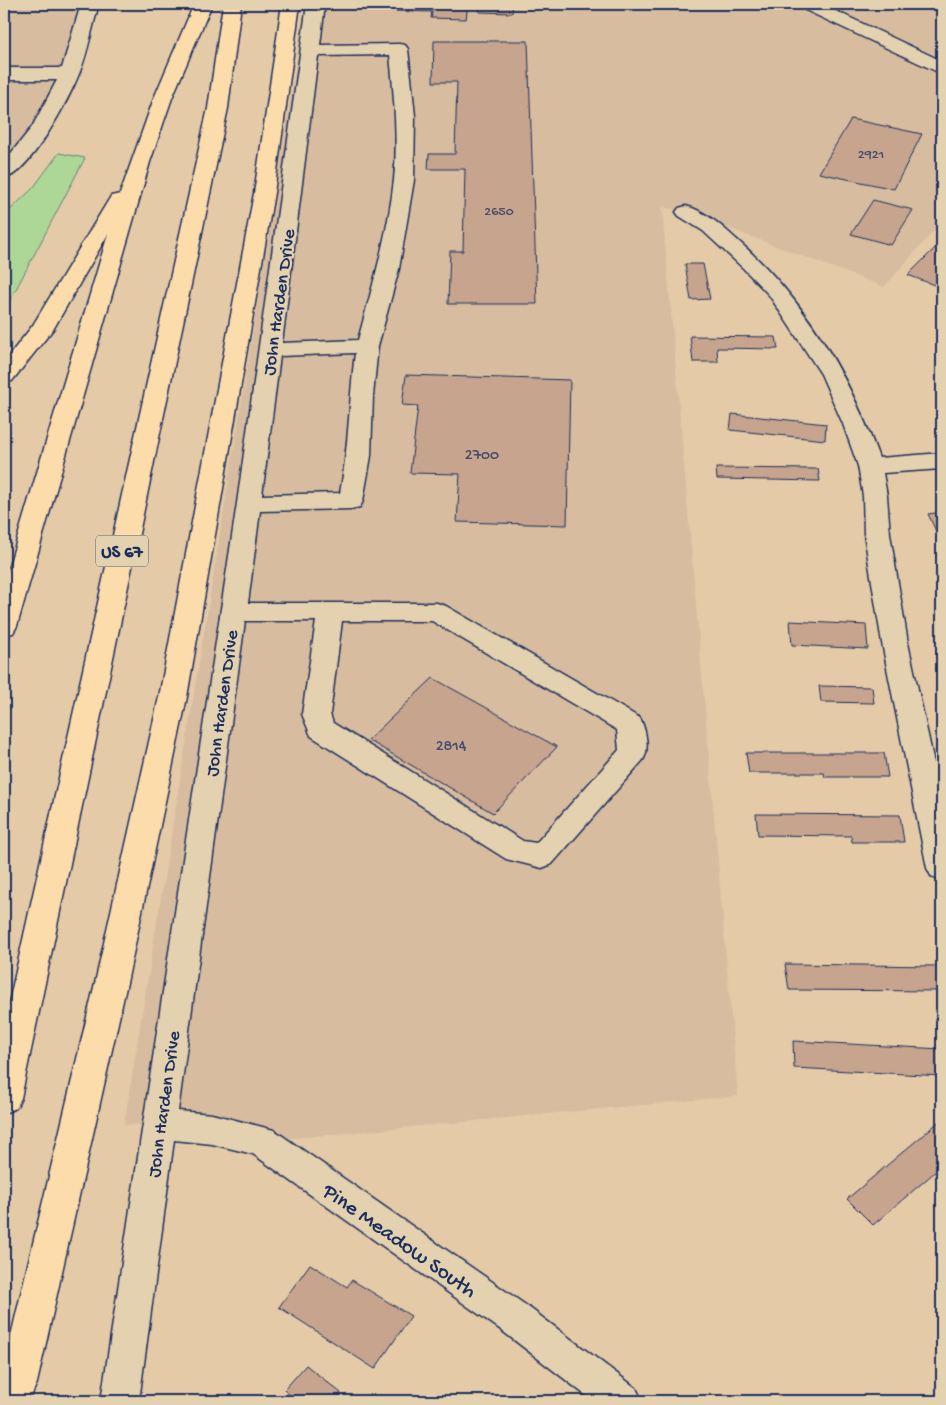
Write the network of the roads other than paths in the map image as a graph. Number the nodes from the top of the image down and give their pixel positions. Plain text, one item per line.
1 (90, 4) edge
2 (203, 4) edge
3 (232, 4) edge
4 (291, 4) edge
5 (316, 4) edge
6 (807, 4) edge
7 (311, 51) junction
8 (942, 68) edge
9 (4, 74) edge
10 (70, 74) junction
11 (140, 162) junction
12 (4, 172) edge
13 (686, 212) dead end
14 (367, 346) junction
15 (271, 350) junction
16 (4, 376) edge
17 (942, 461) edge
18 (870, 466) junction
19 (249, 503) junction
20 (234, 612) junction
21 (330, 612) junction
22 (4, 626) edge
23 (942, 868) edge
24 (4, 1098) edge
25 (159, 1124) junction
26 (10, 1401) edge
27 (120, 1401) edge
28 (623, 1401) edge

1 - 10 street
2 - 11 highway
3 - 24 highway, US 67
4 - 26 highway
5 - 7 street, John Harden Drive
6 - 8 street
7 - 14 street
7 - 15 street, John Harden Drive
9 - 10 street
10 - 12 street
11 - 16 highway
11 - 22 highway
13 - 18 street
14 - 15 street
14 - 19 street
15 - 19 street, John Harden Drive
17 - 18 street
18 - 23 street
19 - 20 street, John Harden Drive
20 - 21 street
20 - 25 street, John Harden Drive
21 - 21 street
25 - 27 street, John Harden Drive
25 - 28 street, Pine Meadow South

